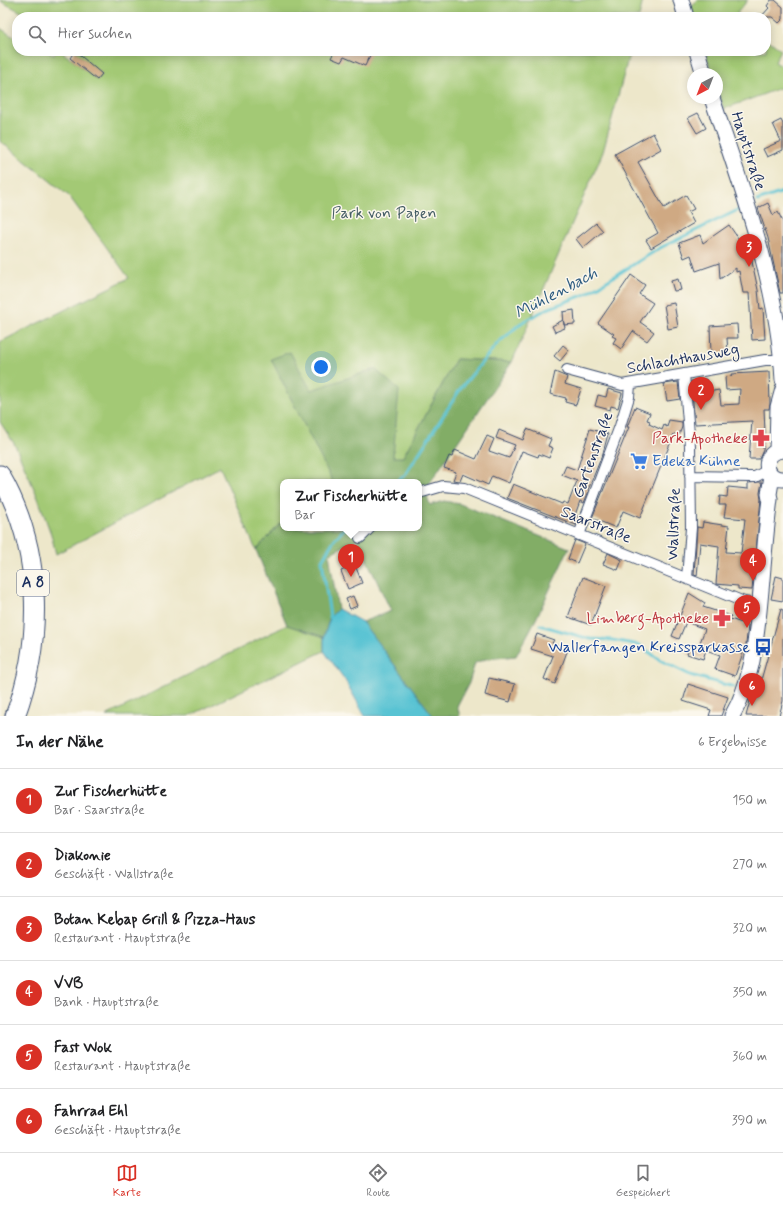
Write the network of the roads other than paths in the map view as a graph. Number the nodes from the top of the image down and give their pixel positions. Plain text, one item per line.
1 (680, 0) edge
2 (684, 12) edge
3 (699, 56) edge
4 (702, 68) edge
5 (714, 104) edge
6 (778, 304) edge
7 (782, 360) junction
8 (567, 370) dead end
9 (684, 374) junction
10 (783, 380) edge
11 (630, 384) junction
12 (783, 389) edge
13 (780, 450) edge
14 (0, 474) edge
15 (690, 476) junction
16 (776, 476) edge
17 (422, 492) edge
18 (0, 498) edge
19 (367, 531) edge
20 (580, 535) junction
21 (360, 538) dead end
22 (687, 578) junction
23 (760, 605) junction
24 (1, 716) edge
25 (15, 716) edge
26 (732, 716) edge

1 - 2 main road
3 - 4 main road
5 - 6 main road, Hauptstraße
6 - 7 main road, Hauptstraße
7 - 9 street, Schlachthausweg
7 - 10 main road, Hauptstraße
8 - 11 street, Schlachthausweg
9 - 11 street, Schlachthausweg
9 - 15 street, Wallstraße
11 - 20 street, Gartenstraße
12 - 13 main road
13 - 16 main road
14 - 25 highway, A 8
15 - 16 street
15 - 22 street, Wallstraße
16 - 23 main road
17 - 20 street, Saarstraße
18 - 24 highway
19 - 21 street
20 - 22 street, Saarstraße
22 - 23 street, Saarstraße
23 - 26 main road

